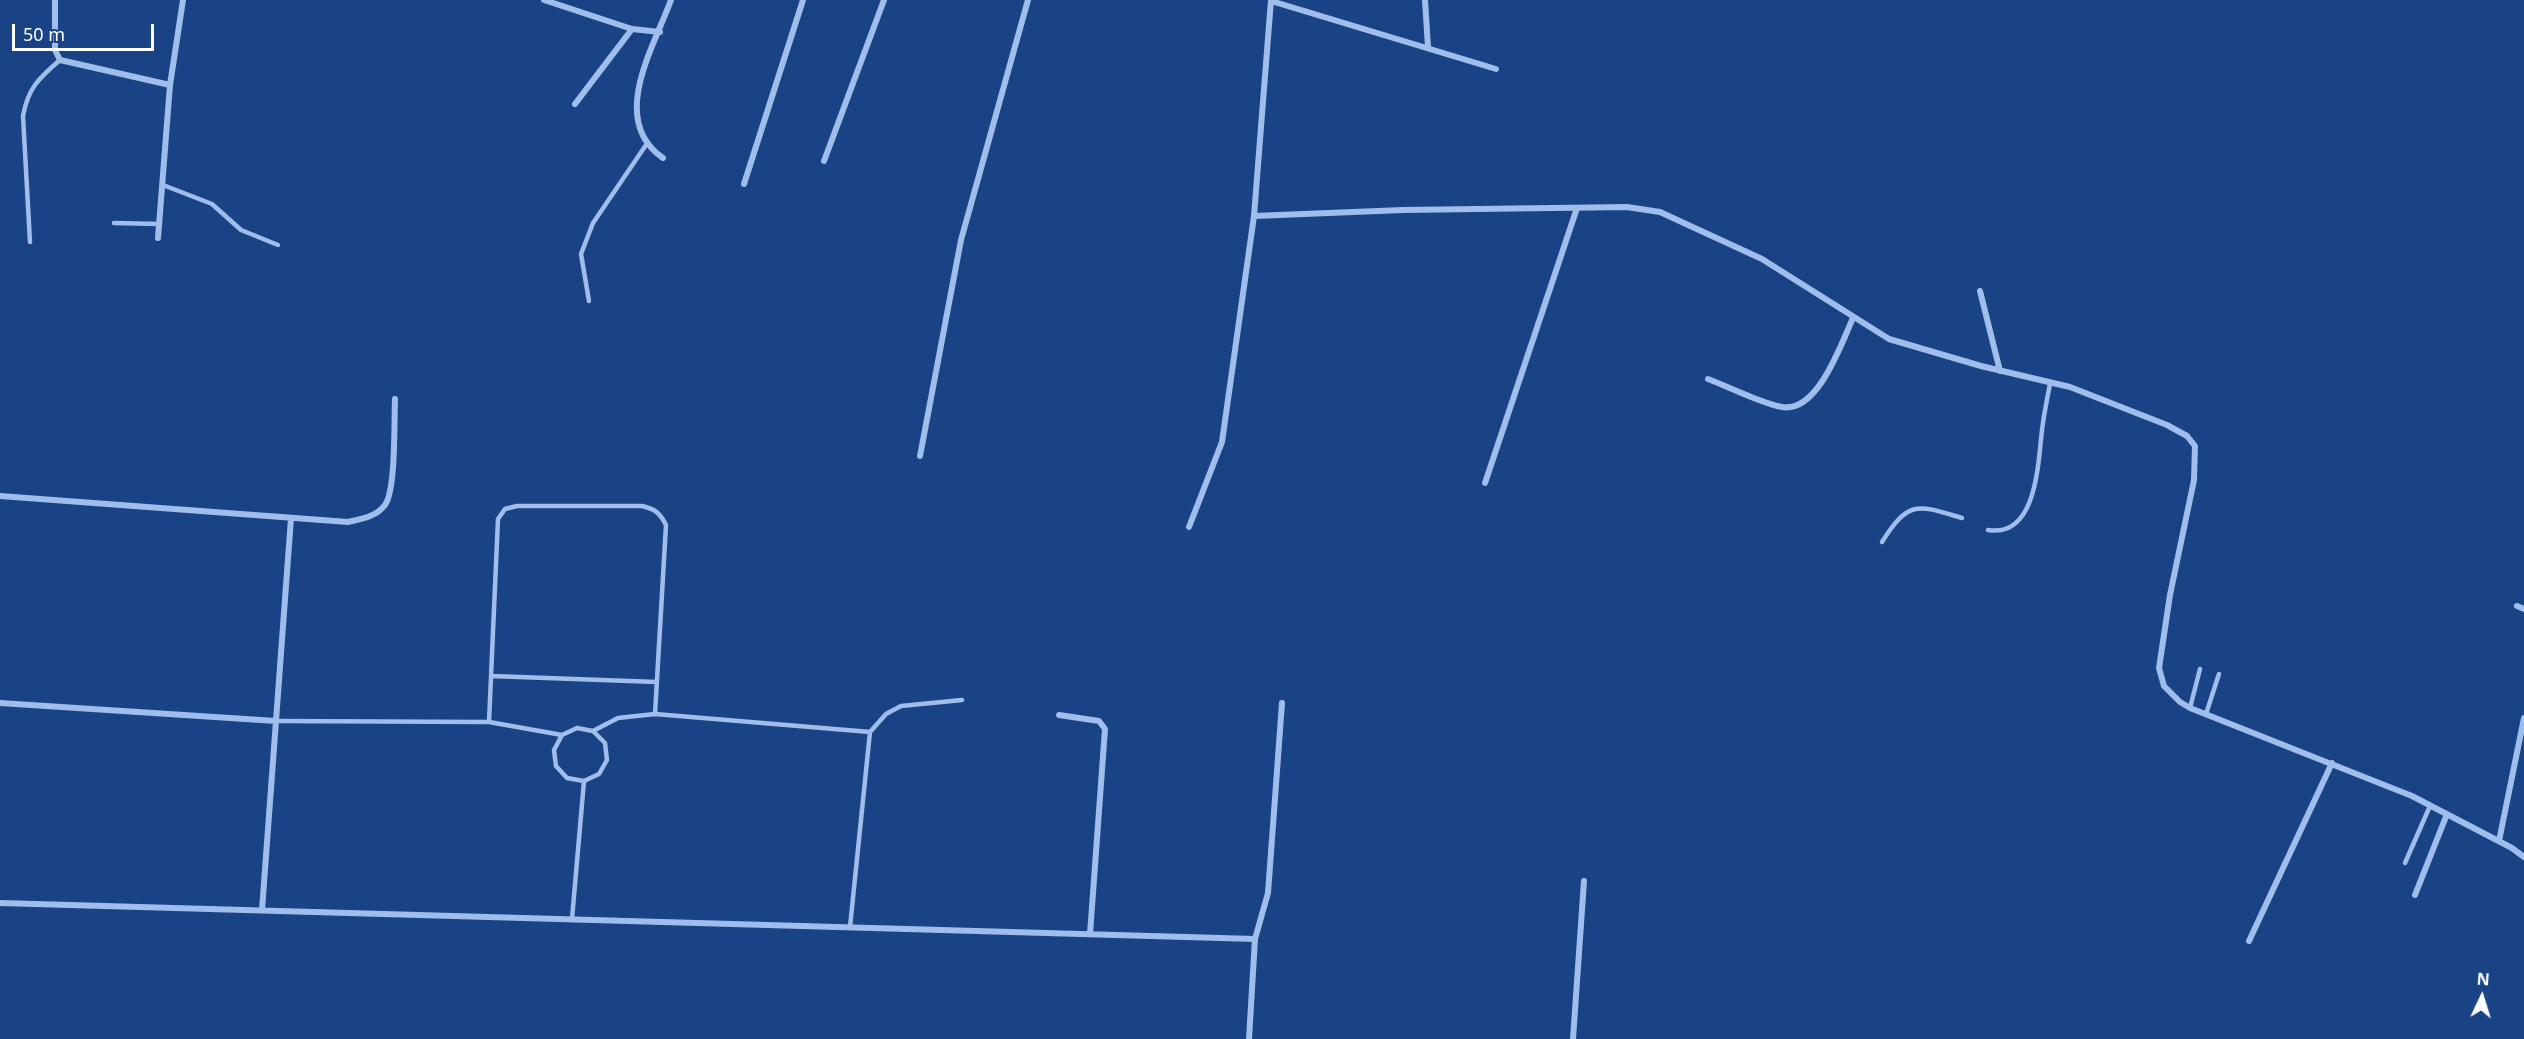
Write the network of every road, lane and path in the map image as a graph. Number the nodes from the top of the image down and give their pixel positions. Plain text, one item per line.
1 (55, 0) edge
2 (183, 0) edge
3 (543, 0) edge
4 (671, 0) edge
5 (803, 0) edge
6 (884, 0) edge
7 (1028, 0) edge
8 (1271, 0) edge
9 (1425, 0) edge
10 (632, 29) junction
11 (660, 32) junction
12 (1428, 47) junction
13 (60, 60) junction
14 (1496, 69) dead end
15 (170, 85) junction
16 (574, 104) dead end
17 (648, 142) junction
18 (663, 158) dead end
19 (824, 160) dead end
20 (744, 184) dead end
21 (163, 185) junction
22 (1577, 208) junction
23 (1254, 216) junction
24 (114, 223) dead end
25 (160, 224) junction
26 (158, 238) dead end
27 (30, 242) dead end
28 (278, 245) dead end
29 (1980, 291) dead end
30 (589, 302) dead end
31 (1853, 318) junction
32 (2000, 371) junction
33 (1708, 379) dead end
34 (2050, 384) junction
35 (395, 399) dead end
36 (920, 456) dead end
37 (1485, 483) dead end
38 (0, 496) edge
39 (291, 518) junction
40 (1962, 518) dead end
41 (1189, 527) dead end
42 (1988, 530) dead end
43 (1882, 542) dead end
44 (2200, 669) dead end
45 (2219, 674) dead end
46 (491, 676) junction
47 (657, 682) junction
48 (962, 700) dead end
49 (0, 703) edge
50 (1282, 703) dead end
51 (2190, 708) junction
52 (655, 714) junction
53 (2206, 714) junction
54 (1059, 715) dead end
55 (2524, 718) edge
56 (276, 721) junction
57 (489, 722) junction
58 (593, 731) junction
59 (870, 732) junction
60 (562, 735) junction
61 (2332, 763) junction
62 (584, 781) junction
63 (2430, 806) junction
64 (2446, 814) junction
65 (2499, 842) junction
66 (2524, 857) edge
67 (2405, 863) dead end
68 (1584, 880) dead end
69 (2415, 895) dead end
70 (0, 903) edge
71 (262, 910) junction
72 (572, 919) junction
73 (850, 927) junction
74 (1090, 934) junction
75 (1255, 939) junction
76 (2249, 941) dead end
77 (1250, 1039) edge
78 (1573, 1039) edge

1 - 13 street
2 - 15 street
3 - 10 street
4 - 11 street
5 - 20 street
6 - 19 street
7 - 36 street
8 - 12 street
8 - 23 street
9 - 12 street
10 - 11 street
10 - 16 street
11 - 17 street
12 - 14 street
13 - 15 street
13 - 27 lane
15 - 21 street
17 - 18 street
17 - 30 lane
21 - 25 street
21 - 28 lane
22 - 23 street
22 - 31 street
22 - 37 street
23 - 41 street
24 - 25 lane
25 - 26 street
29 - 32 street
31 - 32 street
31 - 33 street
32 - 34 street
34 - 42 lane
34 - 51 street
35 - 39 street
38 - 39 street
39 - 56 street
40 - 43 lane
44 - 51 lane
45 - 53 lane
46 - 47 lane
46 - 47 lane
46 - 57 lane
47 - 52 lane
48 - 59 lane
49 - 56 street
50 - 75 street
51 - 53 street
52 - 58 lane
52 - 59 lane
53 - 61 street
54 - 74 street
55 - 65 street
56 - 57 lane
56 - 71 street
57 - 60 lane
58 - 60 lane
58 - 62 lane
59 - 73 lane
60 - 62 lane
61 - 63 street
61 - 76 street
62 - 72 lane
63 - 64 street
63 - 67 lane
64 - 65 street
64 - 69 street
65 - 66 street
68 - 78 street
70 - 71 street
71 - 72 street
72 - 73 street
73 - 74 street
74 - 75 street
75 - 77 street

